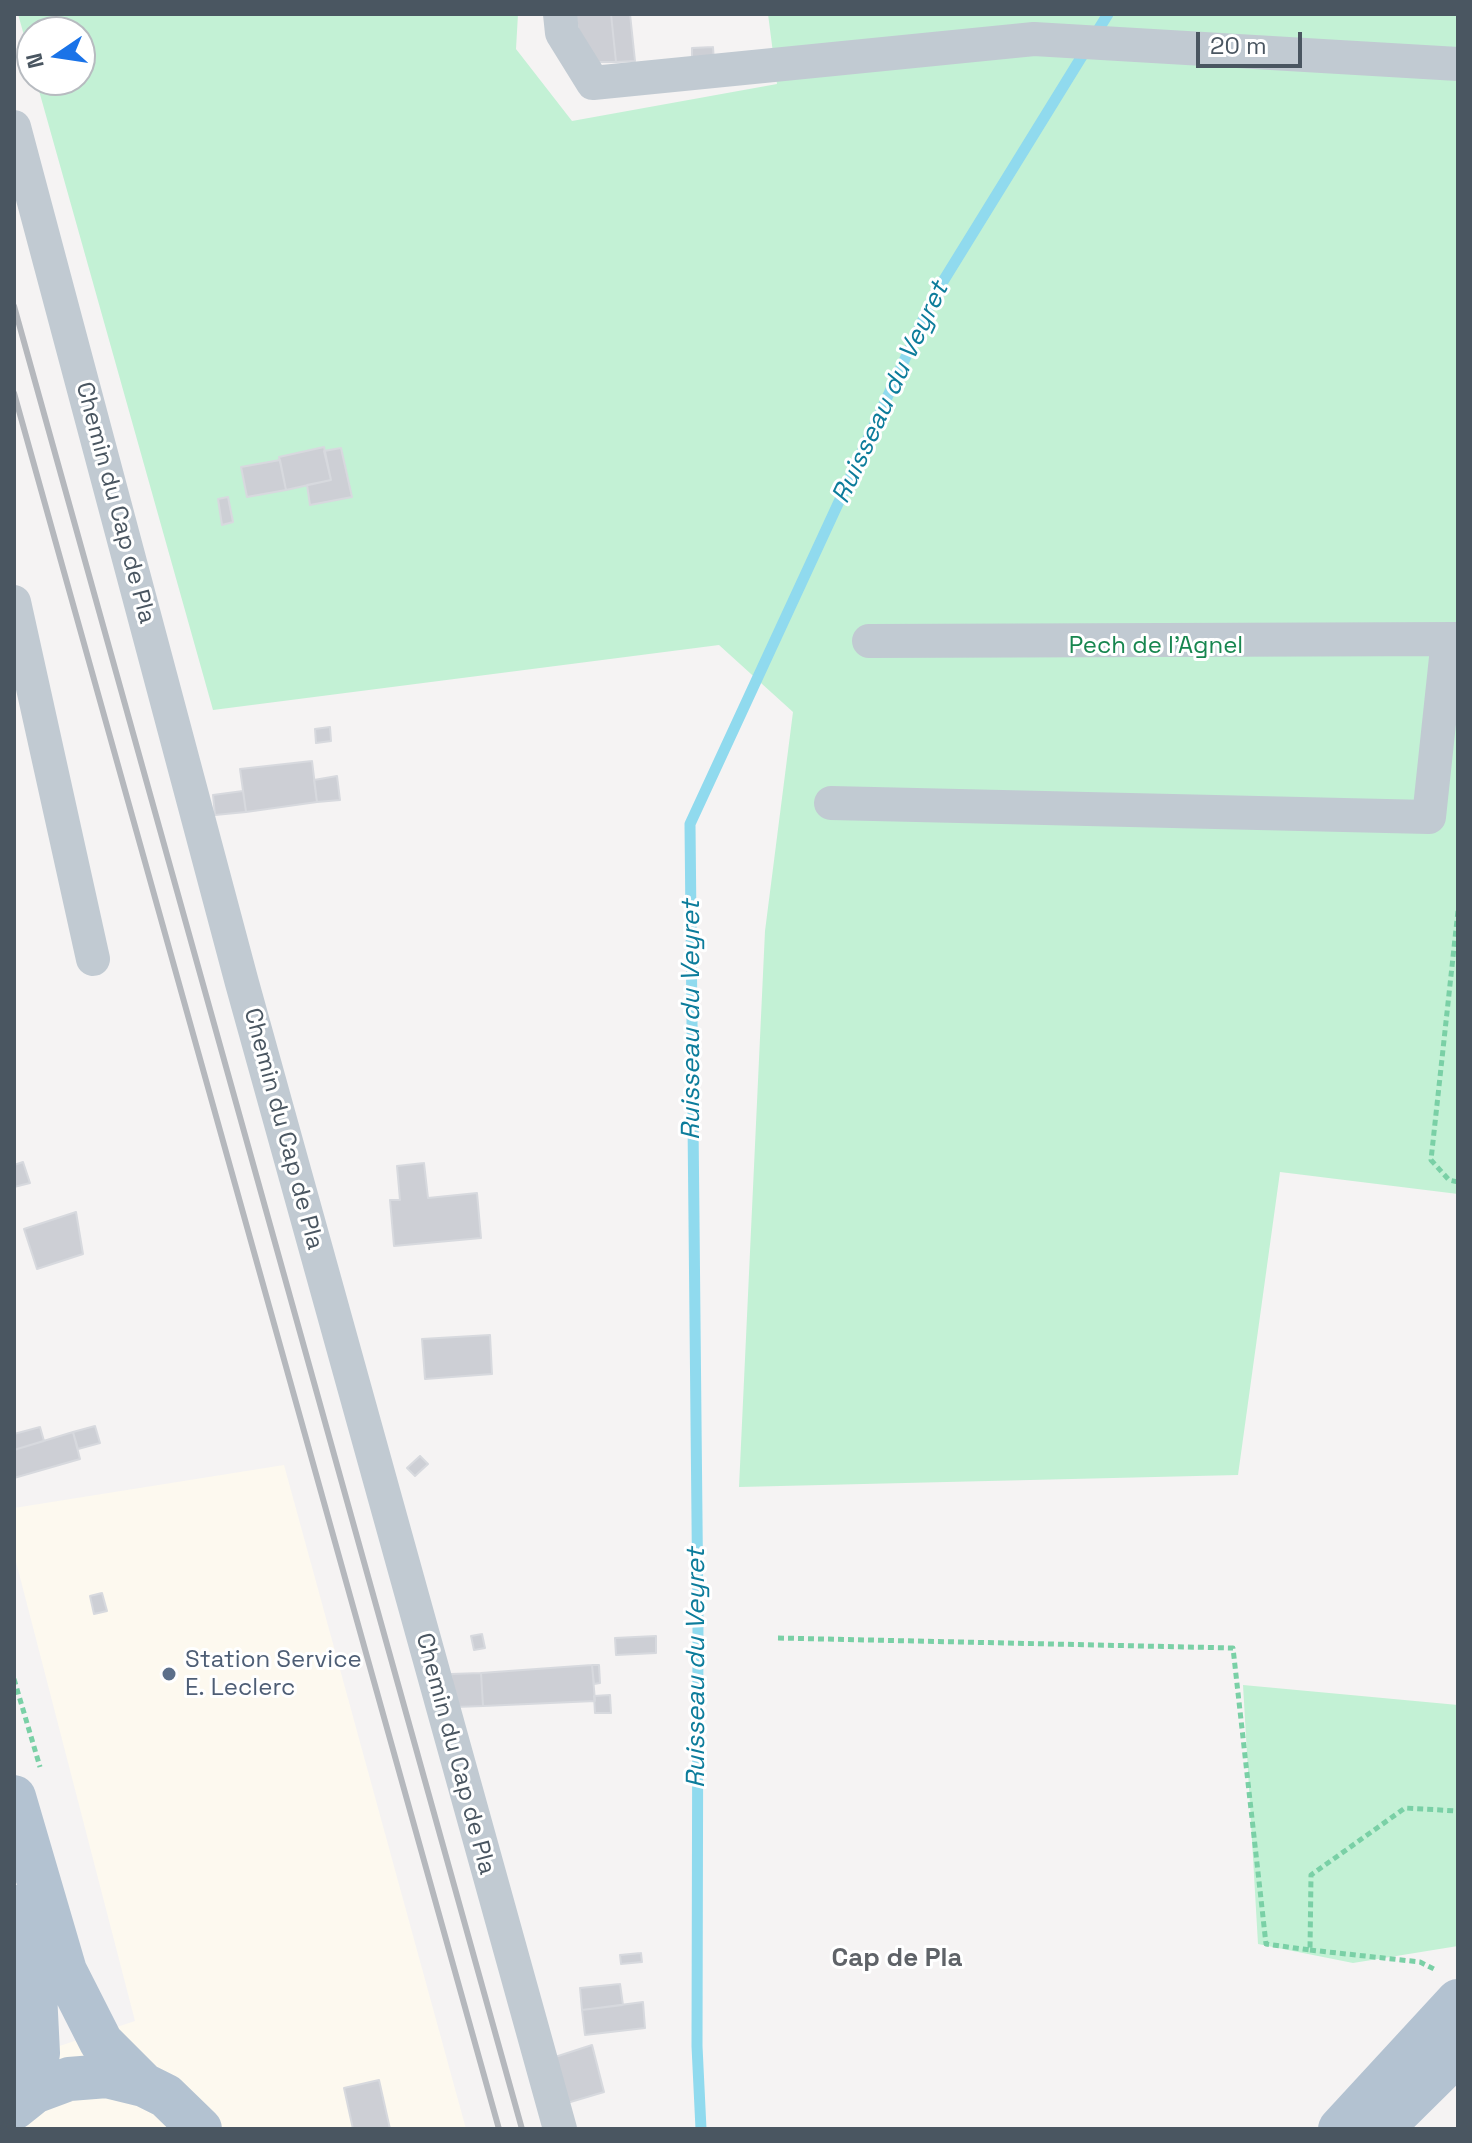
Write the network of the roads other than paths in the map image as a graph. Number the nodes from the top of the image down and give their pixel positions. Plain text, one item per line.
1 (560, 14) edge
2 (1458, 64) edge
3 (14, 127) edge
4 (14, 602) edge
5 (1453, 639) edge
6 (869, 641) dead end
7 (831, 803) dead end
8 (93, 959) dead end
9 (14, 1797) edge
10 (14, 1907) edge
11 (1452, 1988) edge
12 (1458, 2053) edge
13 (144, 2085) junction
14 (24, 2100) edge
15 (200, 2129) edge
16 (560, 2129) edge
17 (1340, 2129) edge
18 (1381, 2129) edge

1 - 2 street
3 - 16 street, Chemin du Cap de Pla
4 - 8 street
5 - 6 street
5 - 7 street
9 - 13 main road
10 - 14 main road
11 - 17 main road
12 - 18 main road
13 - 14 main road
13 - 15 main road

